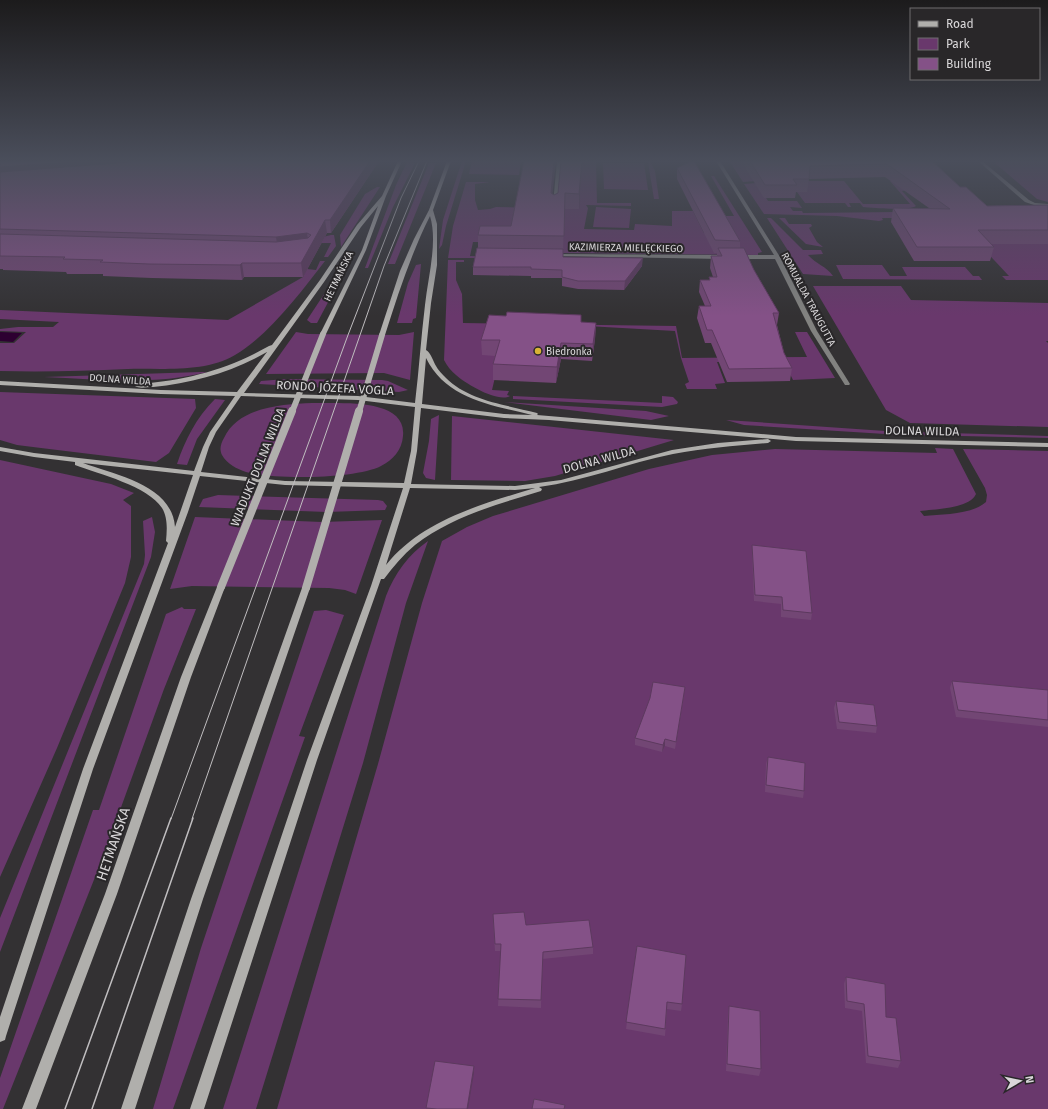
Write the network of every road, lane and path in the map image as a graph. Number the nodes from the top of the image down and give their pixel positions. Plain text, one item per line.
1 (370, 213) edge
2 (378, 213) edge
3 (430, 213) edge
4 (432, 213) edge
5 (750, 213) edge
6 (549, 255) edge
7 (777, 257) junction
8 (324, 334) joint
9 (276, 344) junction
10 (424, 348) junction
11 (0, 383) edge
12 (847, 384) dead end
13 (107, 388) junction
14 (239, 394) junction
15 (419, 406) junction
16 (549, 418) junction
17 (796, 439) junction
18 (1048, 445) edge
19 (0, 448) edge
20 (66, 459) junction
21 (196, 474) junction
22 (561, 482) junction
23 (407, 486) junction
24 (170, 549) junction
25 (221, 586) joint
26 (375, 586) junction
27 (0, 1036) edge
28 (29, 1109) edge
29 (128, 1109) edge
30 (197, 1109) edge

1 - 9 main road
2 - 8 main road, HETMAŃSKA
3 - 29 main road, bridge
4 - 10 main road
5 - 7 street, ROMUALDA TRAUGUTTA
6 - 7 street, KAZIMIERZA MIELĘCKIEGO
7 - 12 street, ROMUALDA TRAUGUTTA
8 - 25 main road, WIADUKT DOLNA WILDA, bridge
9 - 13 main road
9 - 14 main road
10 - 15 main road
10 - 16 main road
11 - 13 main road, DOLNA WILDA
13 - 14 main road, DOLNA WILDA
14 - 15 main road, RONDO JÓZEFA VOGLA
14 - 21 main road
15 - 16 main road, DOLNA WILDA
15 - 23 main road
16 - 17 main road, DOLNA WILDA
17 - 18 main road, DOLNA WILDA
17 - 22 main road, DOLNA WILDA
19 - 20 main road
20 - 21 main road
20 - 24 main road
21 - 23 main road
21 - 24 main road
22 - 23 main road, DOLNA WILDA
22 - 26 main road
23 - 26 main road
24 - 27 main road
25 - 28 main road, HETMAŃSKA
26 - 30 main road

